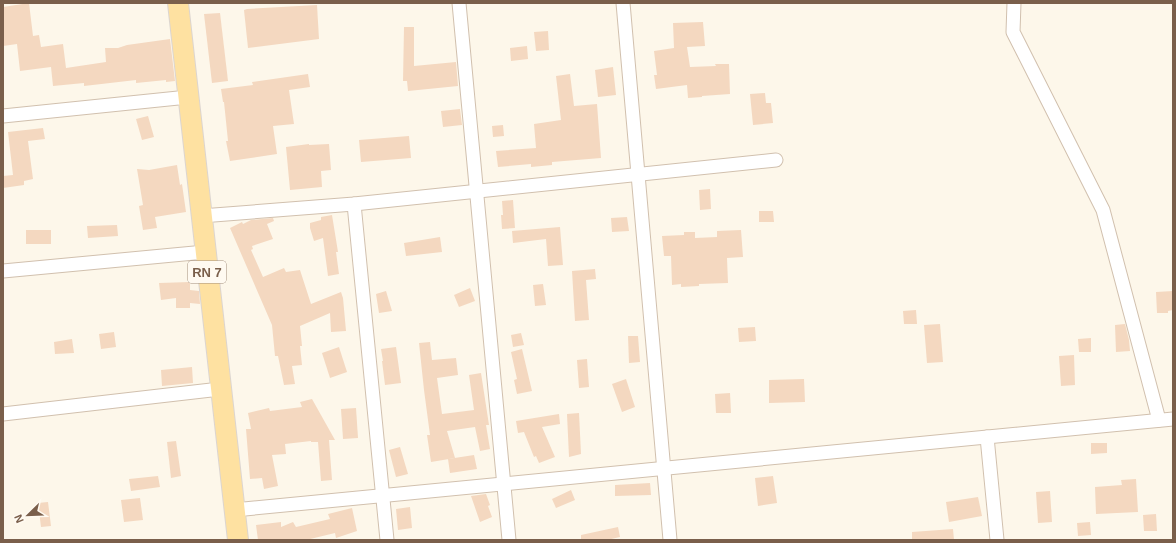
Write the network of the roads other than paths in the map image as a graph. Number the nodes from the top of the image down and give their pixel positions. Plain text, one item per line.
1 (178, 3) edge
2 (459, 3) edge
3 (624, 3) edge
4 (1014, 3) edge
5 (188, 97) junction
6 (3, 116) edge
7 (776, 160) dead end
8 (638, 174) junction
9 (477, 191) junction
10 (354, 204) junction
11 (201, 216) junction
12 (205, 252) junction
13 (3, 272) edge
14 (220, 389) junction
15 (3, 414) edge
16 (1173, 419) edge
17 (1159, 420) junction
18 (988, 437) junction
19 (664, 468) junction
20 (504, 484) junction
21 (382, 495) junction
22 (234, 510) junction
23 (238, 540) edge
24 (387, 540) edge
25 (509, 540) edge
26 (670, 540) edge
27 (997, 540) edge

1 - 5 main road, RN 7
2 - 9 street
3 - 8 street
4 - 17 street
5 - 6 street
5 - 11 main road, RN 7
7 - 8 street
8 - 9 street
8 - 19 street
9 - 10 street
9 - 20 street
10 - 11 street
10 - 21 street
11 - 12 main road, RN 7
12 - 13 street
12 - 14 main road, RN 7
14 - 15 street
14 - 22 main road, RN 7
16 - 17 street
17 - 18 street
18 - 19 street
18 - 27 street
19 - 20 street
19 - 26 street
20 - 21 street
20 - 25 street
21 - 22 street
21 - 24 street
22 - 23 main road, RN 7

